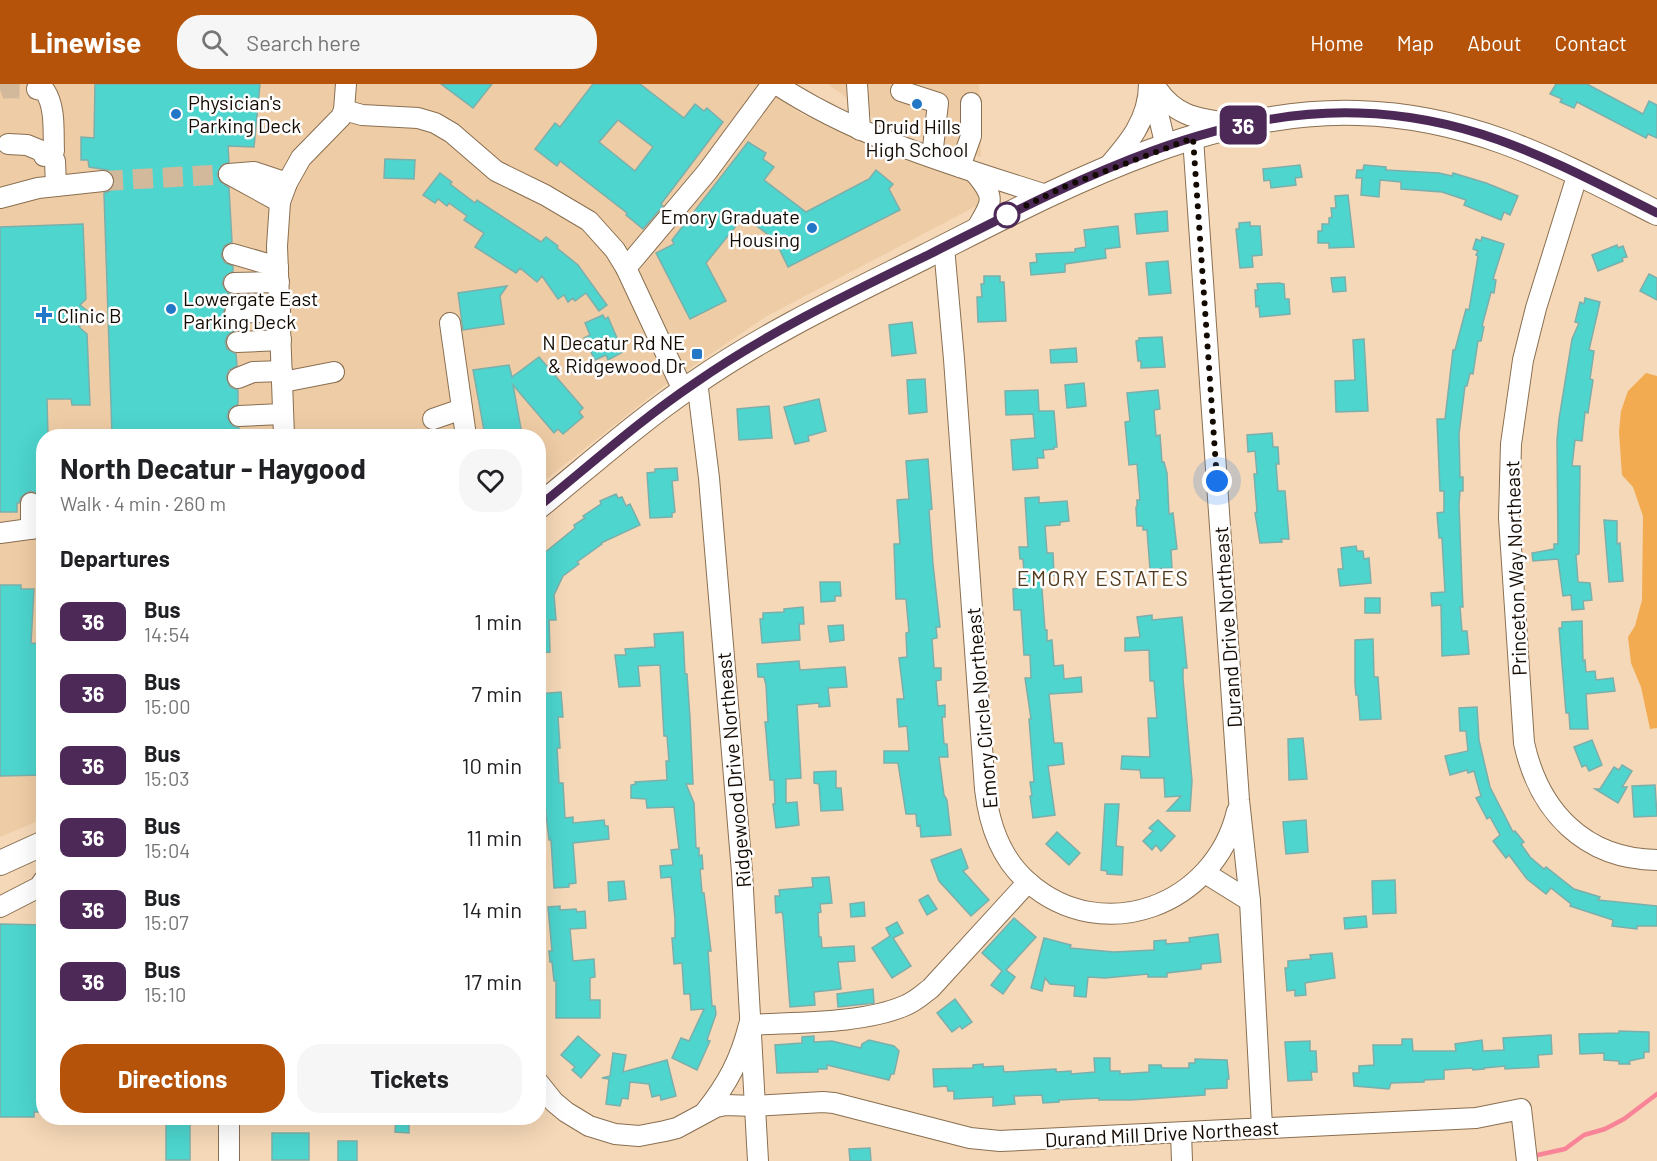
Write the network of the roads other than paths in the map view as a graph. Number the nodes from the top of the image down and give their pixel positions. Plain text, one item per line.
1 (346, 84) edge
2 (774, 84) edge
3 (857, 84) edge
4 (1151, 84) edge
5 (37, 89) dead end
6 (901, 91) dead end
7 (971, 103) dead end
8 (344, 110) junction
9 (1244, 124) junction
10 (860, 130) junction
11 (1193, 138) junction
12 (8, 144) dead end
13 (1166, 147) junction
14 (932, 157) junction
15 (50, 158) junction
16 (968, 170) junction
17 (1105, 170) junction
18 (1578, 173) junction
19 (103, 181) tunnel mouth
20 (51, 187) junction
21 (1046, 195) junction
22 (0, 198) edge
23 (1657, 213) edge
24 (975, 231) junction
25 (944, 247) junction
26 (626, 268) junction
27 (279, 274) junction
28 (280, 311) junction
29 (235, 312) dead end
30 (450, 323) dead end
31 (281, 340) junction
32 (237, 342) dead end
33 (334, 372) dead end
34 (282, 376) junction
35 (238, 378) dead end
36 (690, 386) junction
37 (462, 409) junction
38 (283, 414) junction
39 (239, 416) dead end
40 (433, 419) dead end
41 (284, 429) edge
42 (465, 429) edge
43 (546, 500) edge
44 (31, 502) dead end
45 (36, 524) edge
46 (36, 528) edge
47 (0, 533) edge
48 (1239, 800) junction
49 (36, 847) edge
50 (1657, 861) edge
51 (0, 863) edge
52 (1205, 873) junction
53 (1028, 882) junction
54 (36, 889) edge
55 (1250, 901) junction
56 (0, 907) edge
57 (749, 1025) junction
58 (546, 1092) edge
59 (754, 1106) junction
60 (705, 1112) junction
61 (229, 1125) edge
62 (1262, 1127) junction
63 (1181, 1133) junction
64 (229, 1161) edge
65 (758, 1161) edge
66 (1182, 1161) edge
67 (1527, 1161) edge

1 - 8 street
2 - 10 street
2 - 26 street
3 - 10 street
4 - 9 street
4 - 13 street
4 - 17 street
5 - 15 street
6 - 14 street
7 - 16 street
8 - 26 street, Ridgewood Drive Northeast
8 - 27 street
9 - 11 main road
9 - 18 main road
10 - 14 street
11 - 13 main road
11 - 48 street, Durand Drive Northeast
12 - 15 street
13 - 17 main road
14 - 16 street
15 - 20 street
16 - 21 street
16 - 24 street
17 - 21 main road
18 - 23 main road
18 - 50 street, Princeton Way Northeast
19 - 20 street
20 - 22 street
21 - 24 main road
24 - 25 main road
25 - 36 main road
25 - 53 street, Emory Circle Northeast
26 - 36 street, Ridgewood Drive Northeast
27 - 27 street
27 - 28 street
28 - 29 street
28 - 31 street
30 - 37 street
31 - 32 street
31 - 34 street
33 - 34 street
34 - 35 street
34 - 38 street
36 - 43 main road
36 - 57 street, Ridgewood Drive Northeast
37 - 40 street
37 - 42 street
38 - 39 street
38 - 41 street
44 - 45 street
46 - 47 street
48 - 52 street, Emory Circle Northeast
48 - 55 street, Durand Drive Northeast
49 - 51 main road
52 - 53 street, Emory Circle Northeast
52 - 55 street
53 - 57 street
54 - 56 street
55 - 62 street, Durand Drive Northeast
57 - 59 street, Ridgewood Drive Northeast
57 - 60 street
58 - 60 street
59 - 60 street, Durand Mill Drive Northeast
59 - 63 street, Durand Mill Drive Northeast
59 - 65 street, Ridgewood Drive Northeast
61 - 64 street
62 - 63 street, Durand Mill Drive Northeast
62 - 67 street, Durand Mill Drive Northeast
63 - 66 street

